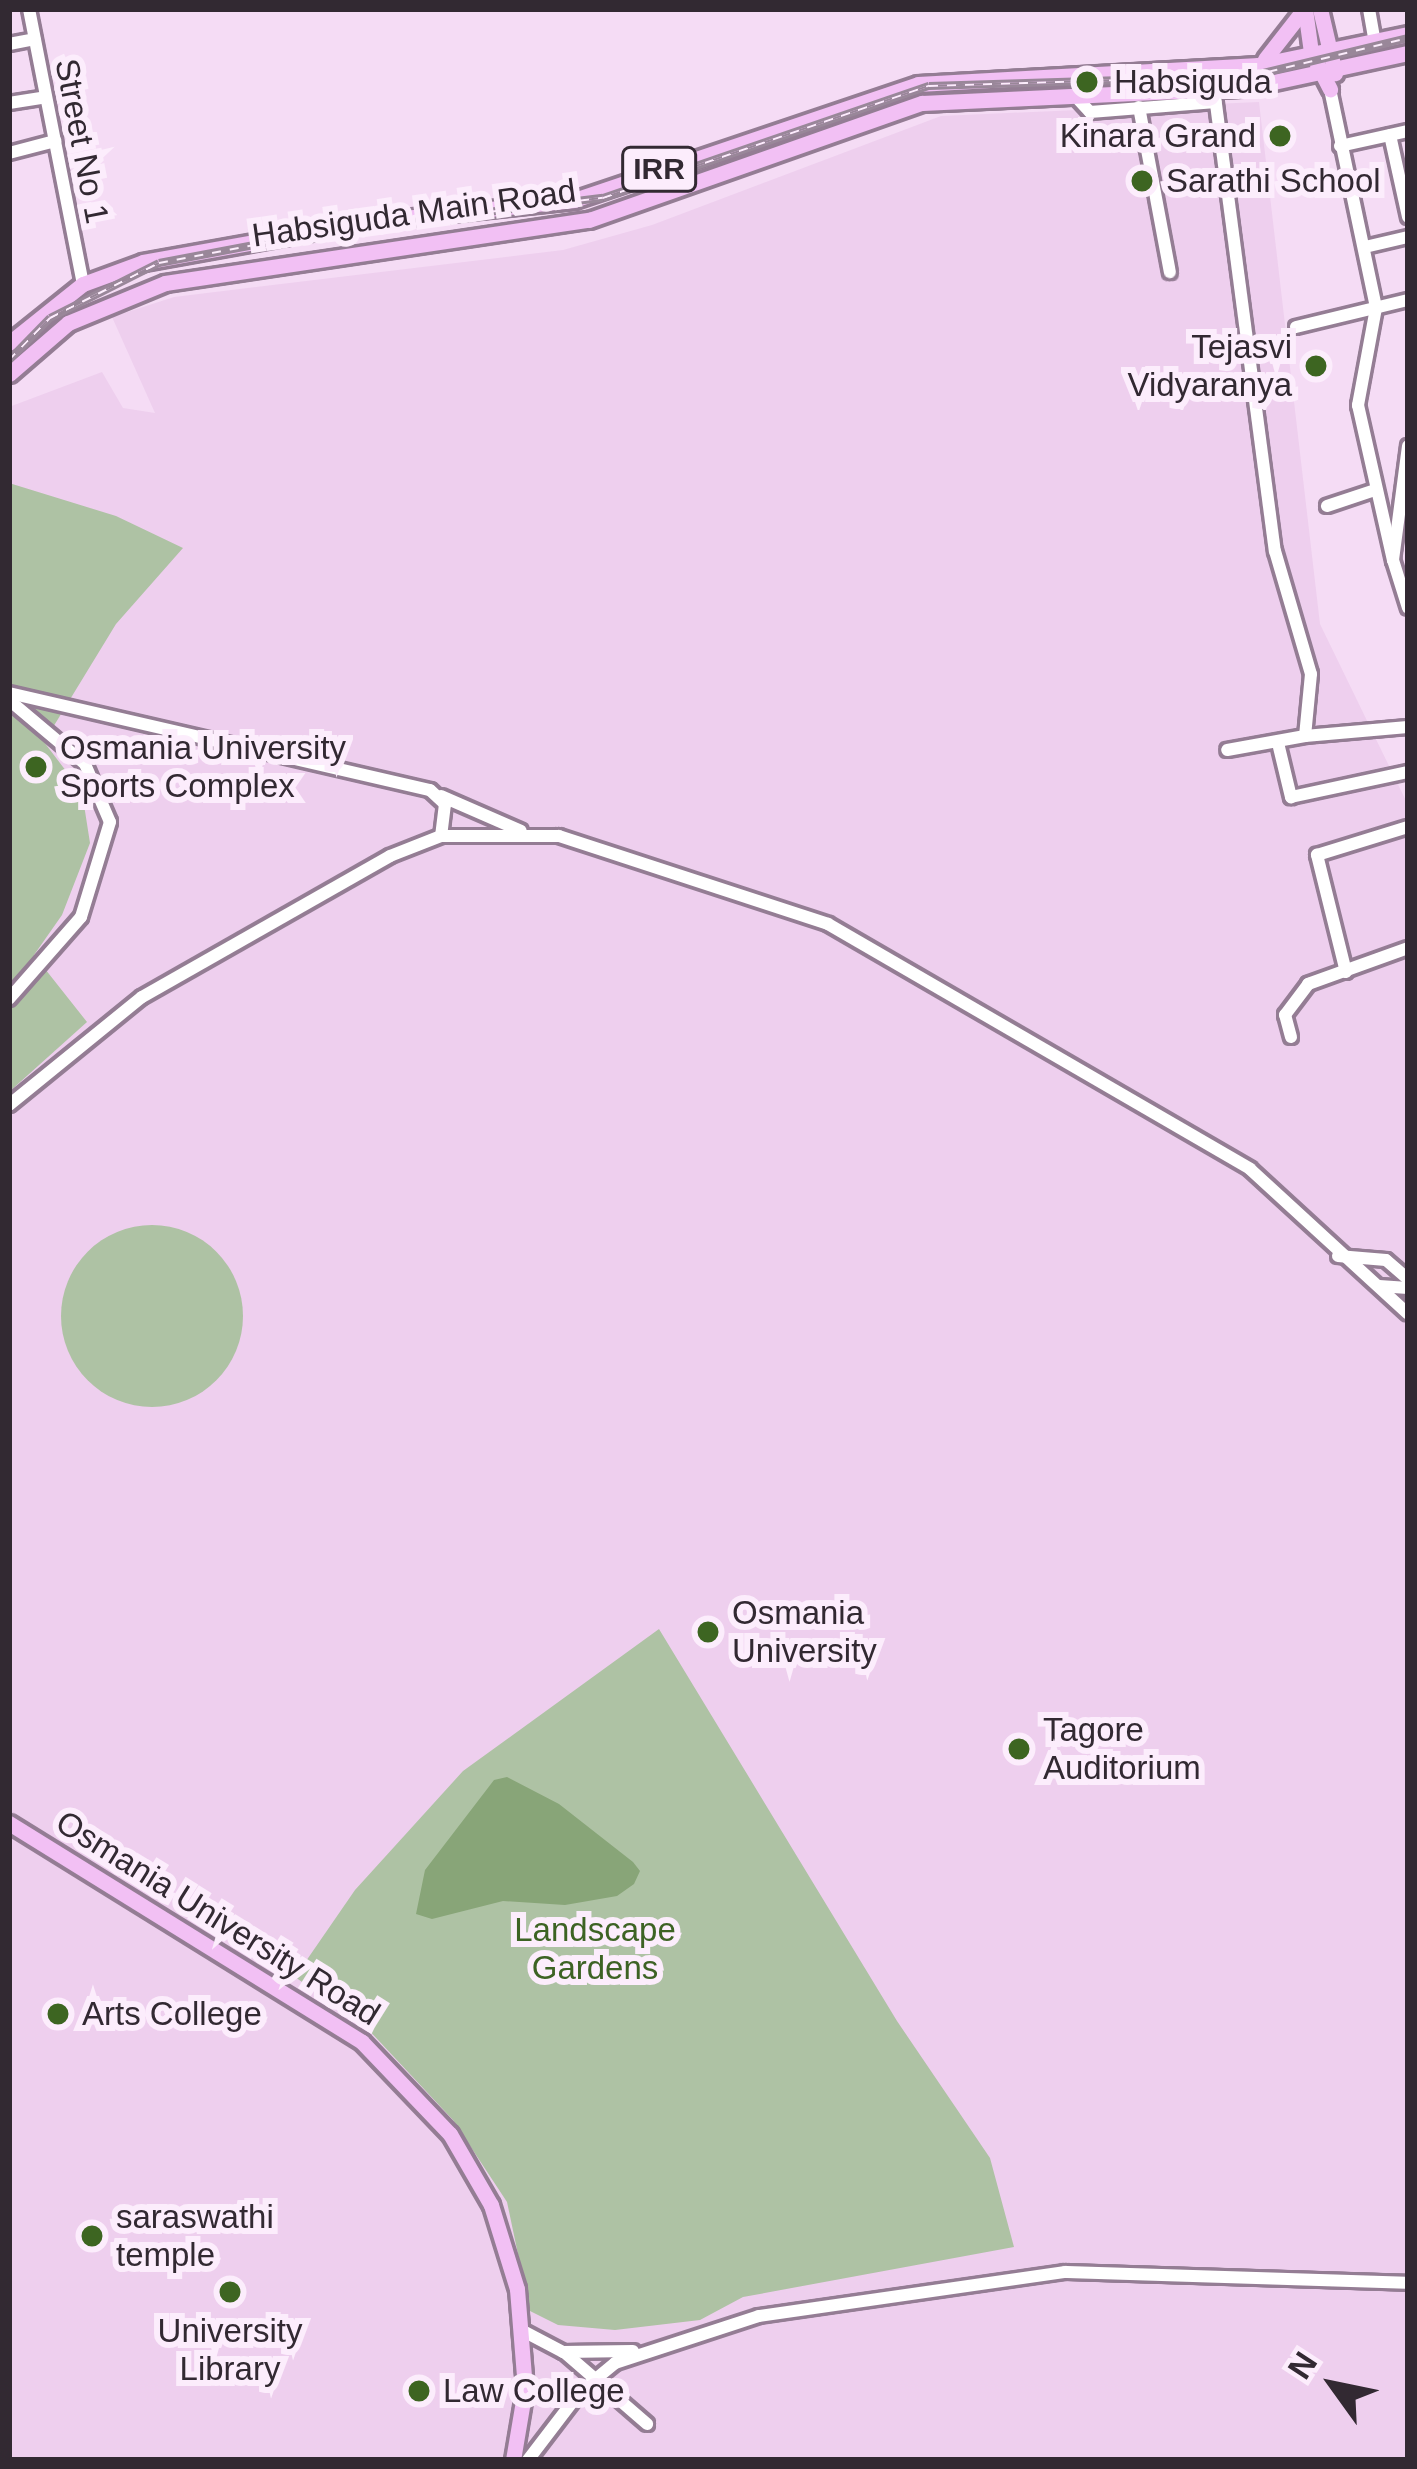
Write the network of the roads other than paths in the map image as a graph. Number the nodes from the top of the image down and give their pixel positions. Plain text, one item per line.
1 (29, 9) edge
2 (1369, 9) edge
3 (1313, 11) edge
4 (1408, 34) edge
5 (34, 39) junction
6 (1369, 42) junction
7 (9, 44) edge
8 (1319, 50) junction
9 (1408, 53) edge
10 (1258, 65) junction
11 (1328, 80) junction
12 (1215, 96) junction
13 (46, 97) junction
14 (1076, 97) junction
15 (9, 104) edge
16 (1139, 107) junction
17 (1408, 131) edge
18 (1390, 135) junction
19 (55, 141) junction
20 (1340, 146) junction
21 (9, 154) edge
22 (599, 191) junction
23 (606, 214) junction
24 (1408, 217) edge
25 (1408, 237) edge
26 (240, 243) junction
27 (1365, 247) junction
28 (243, 267) junction
29 (1170, 272) dead end
30 (83, 284) junction
31 (1408, 300) edge
32 (1376, 308) junction
33 (1296, 327) dead end
34 (9, 343) edge
35 (9, 374) edge
36 (1408, 446) edge
37 (1403, 485) edge
38 (1371, 488) junction
39 (1327, 506) dead end
40 (1393, 560) junction
41 (1404, 580) edge
42 (1408, 608) edge
43 (9, 696) edge
44 (1408, 727) edge
45 (1305, 736) junction
46 (1278, 743) junction
47 (1227, 750) dead end
48 (1408, 772) edge
49 (440, 795) junction
50 (1408, 827) edge
51 (523, 832) junction
52 (441, 836) junction
53 (1408, 948) edge
54 (1346, 972) junction
55 (9, 999) edge
56 (1292, 1037) dead end
57 (9, 1105) edge
58 (1337, 1256) junction
59 (1408, 1283) edge
60 (1379, 1286) junction
61 (1408, 1314) edge
62 (9, 1823) edge
63 (1408, 2283) edge
64 (525, 2332) junction
65 (637, 2351) junction
66 (563, 2352) junction
67 (595, 2378) junction
68 (647, 2424) dead end
69 (513, 2460) edge
70 (527, 2460) edge

1 - 5 street, Street No 1
2 - 6 street
3 - 6 main road
3 - 8 main road
3 - 10 main road
4 - 6 main road, Habsiguda Main Road / IRR
5 - 7 street
5 - 13 street, Street No 1
6 - 8 main road, Habsiguda Main Road / IRR
8 - 10 main road, Habsiguda Main Road / IRR
8 - 11 main road
9 - 11 main road, Habsiguda Main Road / IRR
10 - 22 main road, Habsiguda Main Road / IRR
11 - 12 main road, Habsiguda Main Road / IRR
11 - 20 street
12 - 14 main road, Habsiguda Main Road / IRR
12 - 16 street
12 - 45 street
13 - 15 street
13 - 19 street, Street No 1
14 - 16 street
14 - 23 main road, Habsiguda Main Road / IRR
16 - 29 street
17 - 18 street
18 - 20 street
18 - 24 street
19 - 21 street
19 - 30 street, Street No 1
20 - 27 street
22 - 23 main road
22 - 26 main road, Habsiguda Main Road / IRR
23 - 28 main road, Habsiguda Main Road / IRR
25 - 27 street
26 - 28 main road
26 - 30 main road, Habsiguda Main Road / IRR
27 - 32 street
28 - 35 main road, Habsiguda Main Road / IRR
30 - 34 main road, Habsiguda Main Road / IRR
31 - 32 street
32 - 33 street
32 - 38 street
36 - 37 street
37 - 38 street
37 - 40 street
38 - 39 street
38 - 40 street
40 - 41 street
41 - 42 street
43 - 49 street
43 - 55 street
44 - 45 street
45 - 46 street
46 - 47 street
46 - 48 street
49 - 51 street
49 - 52 street
50 - 54 street
51 - 52 street
51 - 58 street
52 - 57 street
53 - 54 street
54 - 56 street
58 - 59 street
58 - 60 street
59 - 60 street
60 - 61 street
62 - 64 main road, Osmania University Road
63 - 65 street
64 - 66 street
64 - 69 main road, Osmania University Road
65 - 66 street
65 - 67 street
66 - 67 street
67 - 68 street
67 - 70 street

